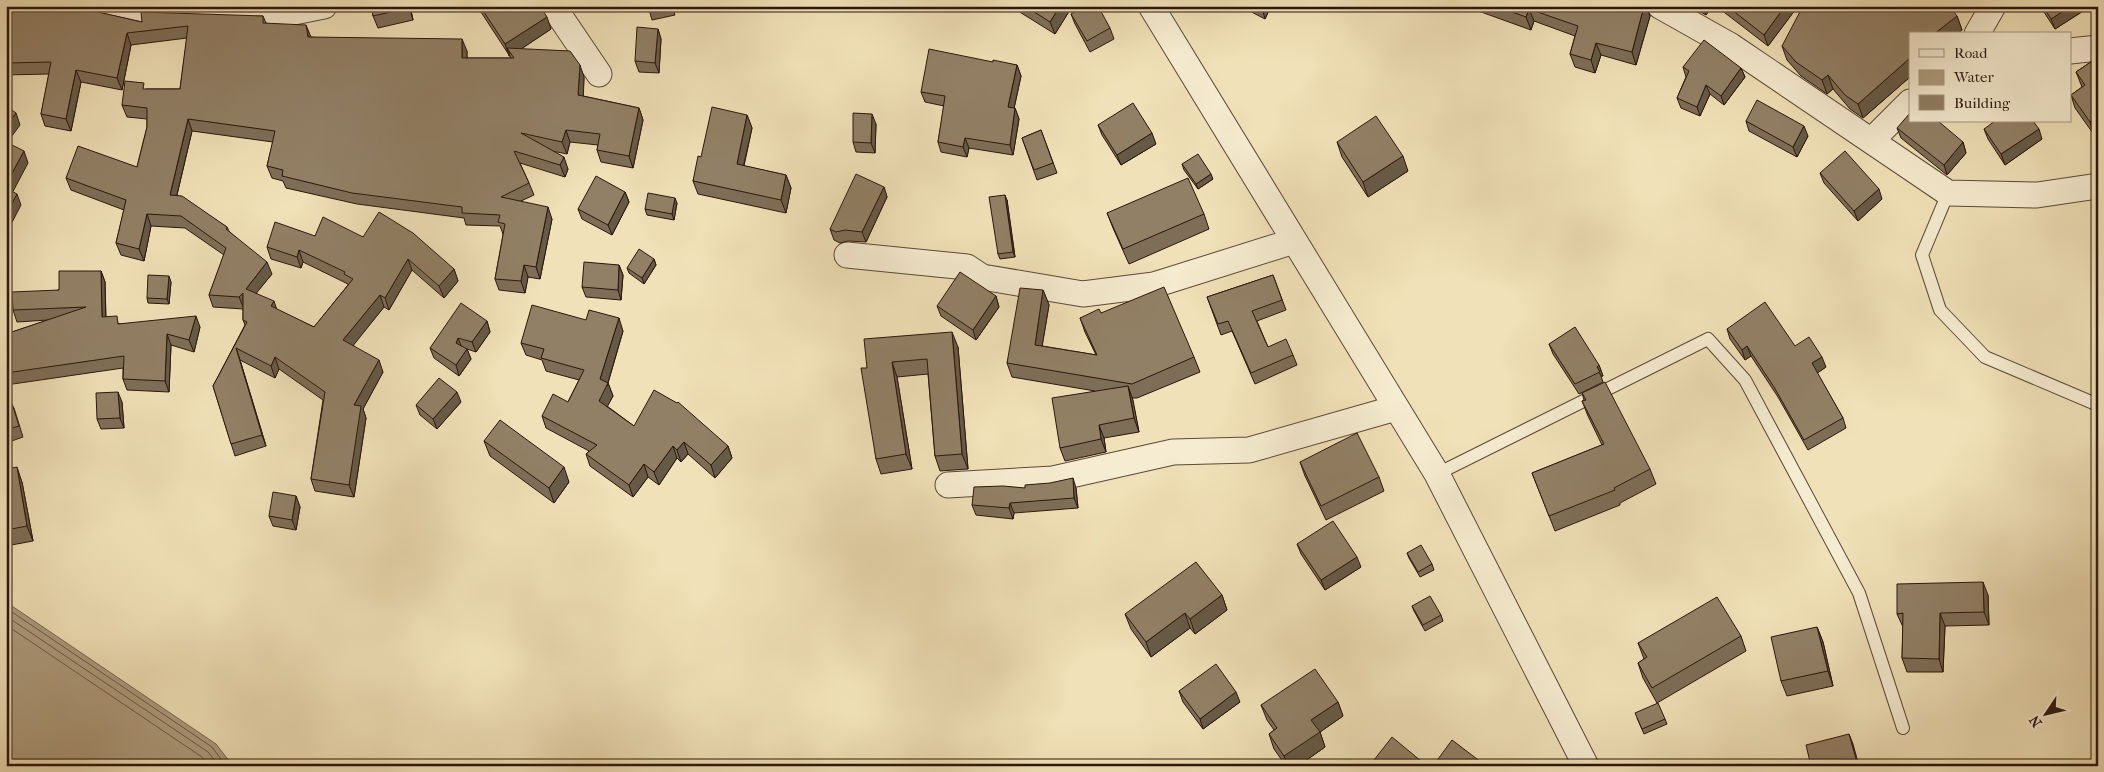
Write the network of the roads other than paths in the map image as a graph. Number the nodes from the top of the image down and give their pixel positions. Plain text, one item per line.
1 (111, 6) edge
2 (324, 6) edge
3 (553, 6) edge
4 (1151, 6) edge
5 (1660, 6) edge
6 (1994, 6) edge
7 (1979, 32) edge
8 (2098, 48) edge
9 (2072, 51) edge
10 (599, 74) dead end
11 (1909, 103) edge
12 (1872, 140) junction
13 (2098, 186) edge
14 (1948, 193) junction
15 (1294, 241) junction
16 (847, 255) dead end
17 (2098, 405) edge
18 (1396, 408) junction
19 (1437, 474) junction
20 (948, 485) dead end
21 (1903, 728) dead end
22 (1584, 765) edge

1 - 2 street
3 - 10 street
4 - 15 street
5 - 12 street
6 - 7 street
8 - 9 street
11 - 12 street
12 - 14 street
13 - 14 street
14 - 17 lane
15 - 16 street
15 - 18 street
18 - 19 street
18 - 20 street
19 - 21 lane
19 - 22 street

